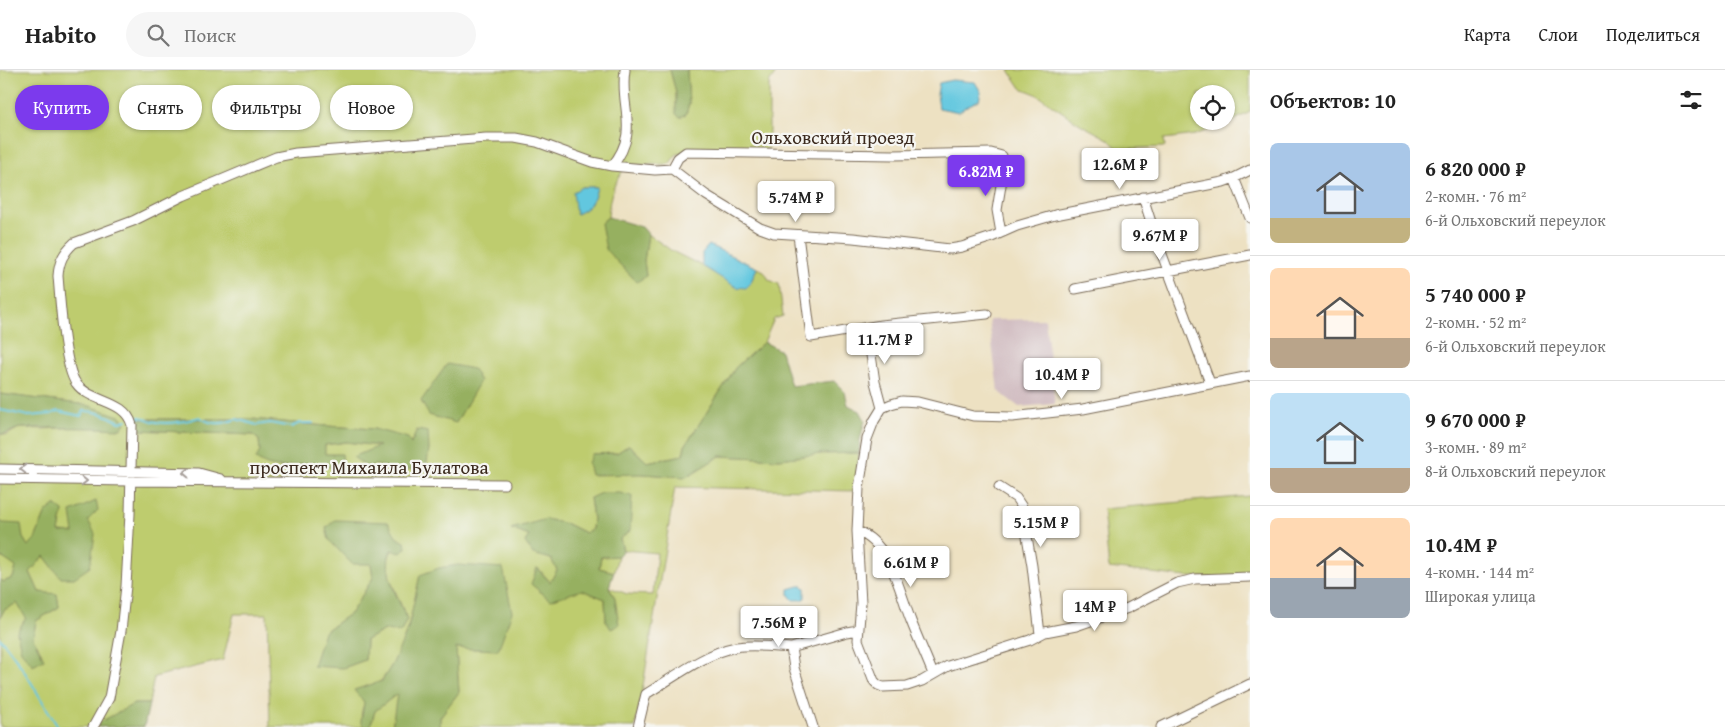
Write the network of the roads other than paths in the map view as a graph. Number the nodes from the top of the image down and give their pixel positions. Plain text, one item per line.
1 (625, 70) edge
2 (612, 166) junction
3 (672, 169) junction
4 (1250, 170) edge
5 (1234, 178) junction
6 (1144, 197) junction
7 (1250, 218) edge
8 (1001, 233) junction
9 (798, 235) junction
10 (1250, 255) edge
11 (1169, 271) junction
12 (1074, 289) dead end
13 (987, 314) dead end
14 (867, 328) junction
15 (1250, 376) edge
16 (1210, 383) junction
17 (882, 408) junction
18 (0, 469) edge
19 (131, 471) junction
20 (0, 479) edge
21 (130, 481) junction
22 (233, 482) junction
23 (505, 484) dead end
24 (998, 487) dead end
25 (857, 531) junction
26 (1250, 578) edge
27 (858, 630) junction
28 (1040, 634) junction
29 (791, 648) junction
30 (933, 674) junction
31 (1250, 684) edge
32 (1166, 726) edge
33 (93, 727) edge
34 (638, 727) edge
35 (813, 727) edge

1 - 2 street
2 - 3 street
2 - 19 street
3 - 8 street, Ольховский проезд
3 - 9 street
4 - 5 street
5 - 6 street
5 - 7 street
6 - 8 street
6 - 11 street
8 - 9 street
9 - 14 street
10 - 11 street
11 - 12 street
11 - 16 street
13 - 14 street
14 - 17 street
15 - 16 street
16 - 17 street
17 - 25 street
19 -> 18 street, проспект Михаила Булатова
19 - 21 street
22 -> 19 street, проспект Михаила Булатова
20 -> 21 street, проспект Михаила Булатова
21 - 22 street, проспект Михаила Булатова
21 - 33 street
22 - 23 street, проспект Михаила Булатова
24 - 28 street
25 - 27 street
25 - 30 street
26 - 28 street
27 - 29 street
27 - 30 street
28 - 30 street
29 - 34 street
29 - 35 street
31 - 32 street

